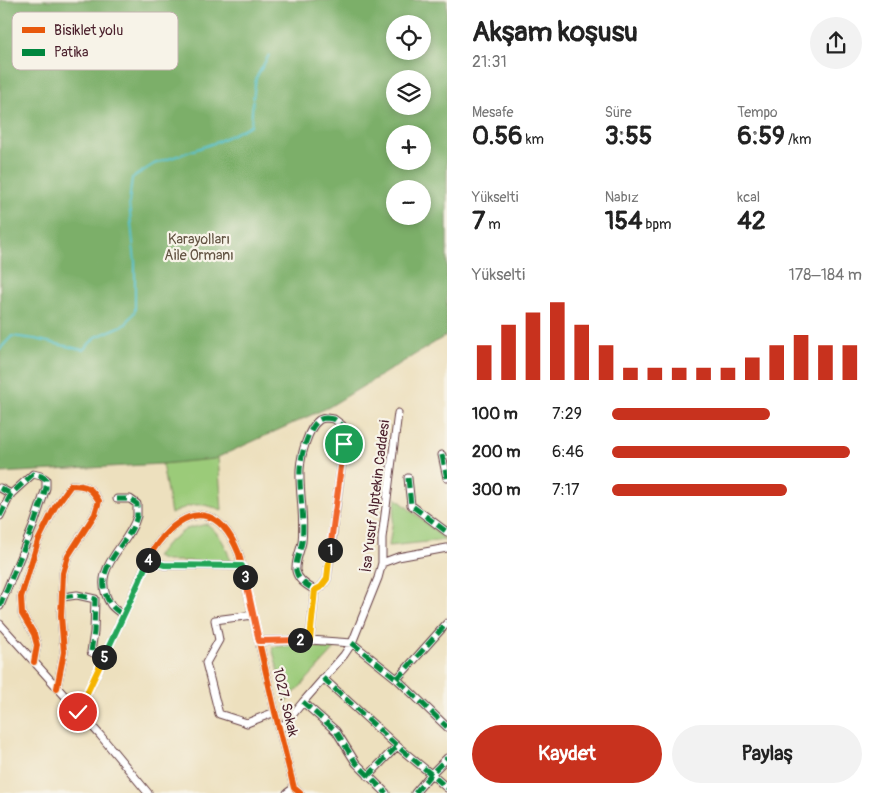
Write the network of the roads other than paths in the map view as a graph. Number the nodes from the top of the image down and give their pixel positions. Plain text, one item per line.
1 (398, 413) dead end
2 (447, 458) edge
3 (408, 478) dead end
4 (447, 478) edge
5 (0, 488) edge
6 (11, 494) junction
7 (117, 499) dead end
8 (0, 516) edge
9 (447, 532) edge
10 (447, 548) edge
11 (148, 559) junction
12 (382, 563) junction
13 (242, 566) junction
14 (315, 590) junction
15 (63, 597) junction
16 (0, 606) edge
17 (123, 615) junction
18 (253, 615) junction
19 (447, 623) edge
20 (0, 624) edge
21 (310, 640) junction
22 (259, 641) junction
23 (352, 643) junction
24 (104, 658) junction
25 (34, 662) junction
26 (323, 678) junction
27 (397, 679) junction
28 (57, 688) junction
29 (302, 702) junction
30 (78, 712) junction
31 (275, 712) junction
32 (447, 727) edge
33 (280, 730) junction
34 (397, 746) junction
35 (447, 758) edge
36 (431, 774) junction
37 (368, 776) junction
38 (447, 788) edge
39 (297, 790) edge
40 (148, 793) edge
41 (288, 793) edge
42 (386, 793) edge
43 (415, 793) edge

1 - 12 street, İsa Yusuf Alptekin Caddesi
2 - 4 street
3 - 9 street
5 - 6 street
6 - 8 street
6 - 16 street
7 - 17 street
10 - 12 street
11 - 13 street
11 - 13 street, 1027. Sokak
11 - 17 street, 1027. Sokak
12 - 23 street, İsa Yusuf Alptekin Caddesi
13 - 18 street, 1027. Sokak
14 - 14 street
14 - 21 street
15 - 24 street
15 - 25 street
15 - 28 street
17 - 24 street, 1027. Sokak
18 - 22 street, 1027. Sokak
18 - 31 street
19 - 27 street
20 - 25 street
21 - 22 street
21 - 23 street
22 - 31 street, 1027. Sokak
23 - 26 street, İsa Yusuf Alptekin Caddesi
23 - 27 street
24 - 30 street, 1027. Sokak
25 - 28 street
26 - 29 street, İsa Yusuf Alptekin Caddesi
26 - 34 street
27 - 32 street
28 - 30 street
29 - 33 street, İsa Yusuf Alptekin Caddesi
29 - 37 street
30 - 40 street
31 - 33 street, 1027. Sokak
33 - 39 street, 1027. Sokak
34 - 36 street
34 - 37 street
35 - 36 street
36 - 38 street
36 - 43 street
37 - 42 street
39 - 41 street

